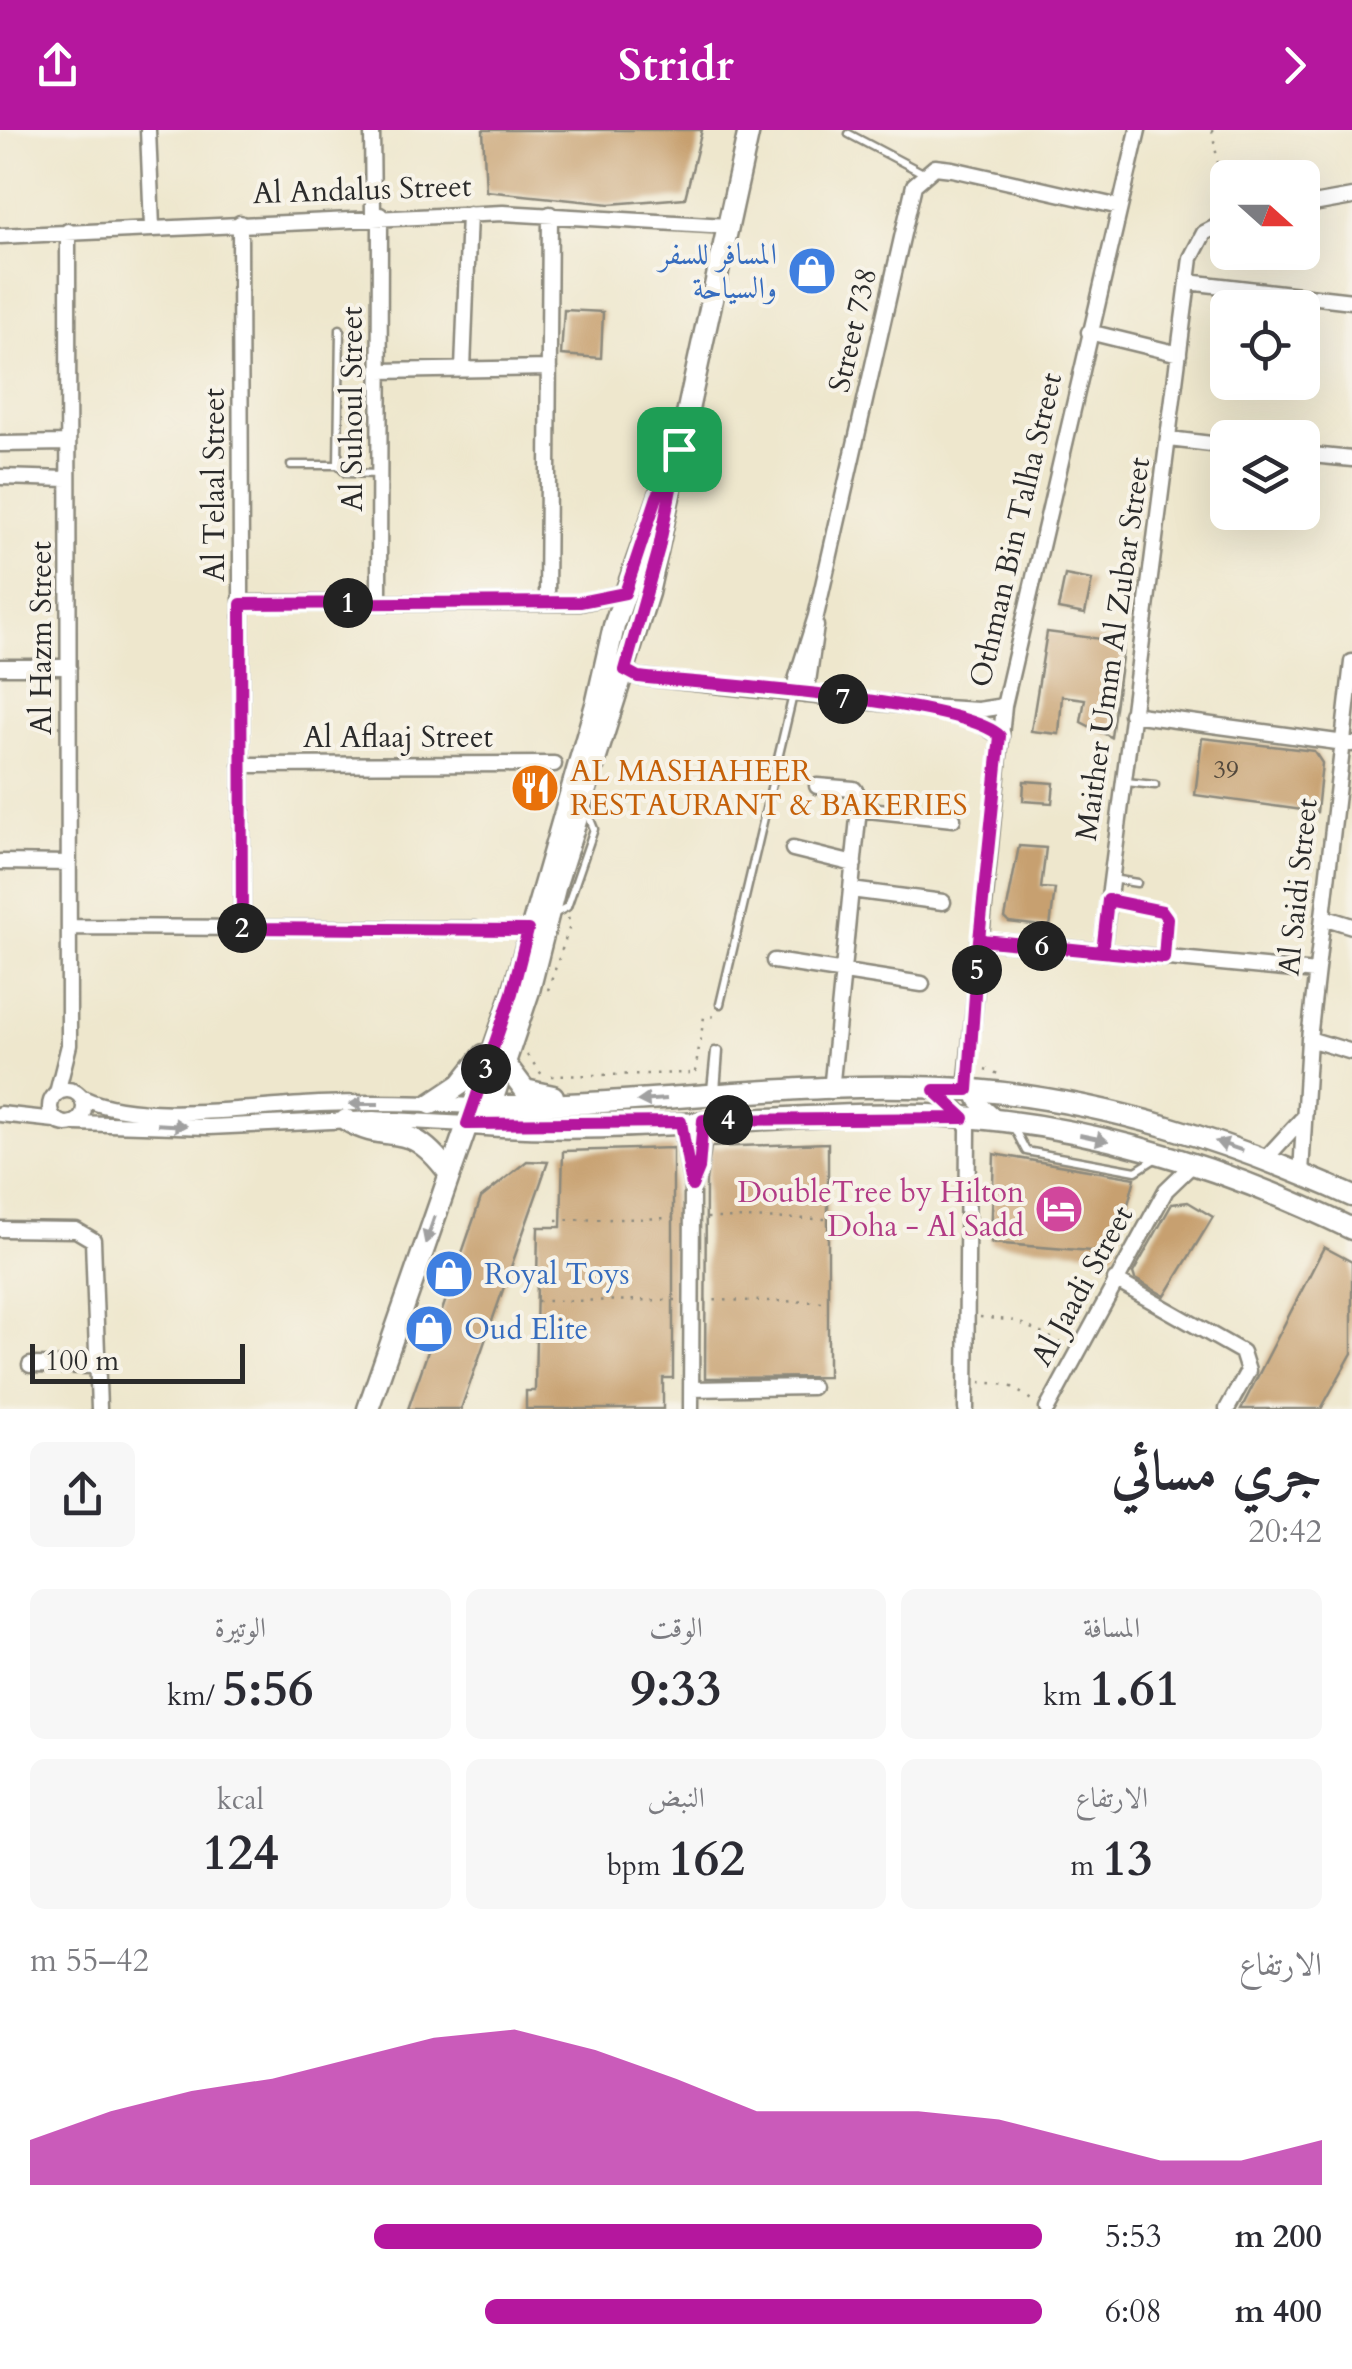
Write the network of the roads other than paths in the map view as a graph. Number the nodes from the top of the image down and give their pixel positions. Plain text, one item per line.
1 (148, 130) edge
2 (372, 130) edge
3 (749, 130) edge
4 (1138, 130) edge
5 (849, 134) dead end
6 (923, 173) junction
7 (1352, 197) edge
8 (1320, 203) edge
9 (1120, 207) junction
10 (469, 214) junction
11 (550, 214) junction
12 (376, 215) junction
13 (240, 222) junction
14 (727, 226) junction
15 (152, 227) junction
16 (1210, 228) edge
17 (68, 231) junction
18 (0, 236) edge
19 (1188, 282) junction
20 (1352, 301) edge
21 (340, 329) dead end
22 (1089, 332) junction
23 (1179, 354) junction
24 (549, 368) junction
25 (463, 370) junction
26 (379, 371) junction
27 (1169, 440) junction
28 (0, 444) edge
29 (68, 444) junction
30 (1210, 444) edge
31 (679, 449) junction
32 (1320, 456) edge
33 (1352, 459) edge
34 (290, 465) dead end
35 (338, 465) junction
36 (379, 474) junction
37 (0, 477) edge
38 (68, 479) junction
39 (637, 556) junction
40 (625, 593) junction
41 (580, 602) junction
42 (379, 603) junction
43 (547, 603) junction
44 (241, 604) junction
45 (614, 626) junction
46 (1352, 662) edge
47 (0, 667) edge
48 (69, 667) junction
49 (625, 670) junction
50 (800, 693) junction
51 (910, 706) junction
52 (1004, 706) junction
53 (1132, 714) junction
54 (1000, 736) junction
55 (1347, 743) edge
56 (554, 764) dead end
57 (242, 765) junction
58 (1123, 782) junction
59 (1154, 785) dead end
60 (817, 786) dead end
61 (1334, 803) junction
62 (1352, 806) edge
63 (859, 810) junction
64 (953, 819) dead end
65 (793, 849) dead end
66 (0, 862) edge
67 (69, 863) junction
68 (854, 864) junction
69 (1111, 879) junction
70 (1137, 884) dead end
71 (851, 890) junction
72 (1108, 900) junction
73 (943, 902) dead end
74 (1322, 917) junction
75 (546, 919) junction
76 (1352, 926) edge
77 (69, 927) junction
78 (242, 928) junction
79 (475, 930) road end
80 (979, 940) junction
81 (1102, 952) junction
82 (1164, 958) junction
83 (774, 961) dead end
84 (1316, 972) junction
85 (842, 973) junction
86 (922, 984) dead end
87 (720, 1004) road end
88 (497, 1037) junction
89 (1309, 1039) junction
90 (69, 1044) junction
91 (717, 1051) dead end
92 (1352, 1052) edge
93 (504, 1062) junction
94 (970, 1068) junction
95 (934, 1090) junction
96 (968, 1090) junction
97 (831, 1091) junction
98 (993, 1092) junction
99 (55, 1095) junction
100 (82, 1097) junction
101 (705, 1098) junction
102 (614, 1103) junction
103 (431, 1104) junction
104 (0, 1114) edge
105 (478, 1115) junction
106 (954, 1117) junction
107 (1301, 1119) junction
108 (56, 1120) junction
109 (346, 1120) junction
110 (703, 1120) junction
111 (1005, 1121) junction
112 (681, 1122) junction
113 (75, 1123) junction
114 (1162, 1154) junction
115 (1266, 1158) junction
116 (1194, 1163) junction
117 (449, 1173) junction
118 (1301, 1173) junction
119 (692, 1186) junction
120 (1166, 1190) junction
121 (1352, 1196) edge
122 (0, 1229) edge
123 (1352, 1229) edge
124 (1115, 1280) junction
125 (30, 1365) dead end
126 (96, 1366) junction
127 (812, 1387) dead end
128 (691, 1388) junction
129 (98, 1409) edge
130 (368, 1409) edge
131 (691, 1409) edge
132 (966, 1409) edge
133 (1046, 1409) edge
134 (1227, 1409) edge

1 - 15 street
2 - 12 street, Al Suhoul Street
3 - 14 street
4 - 9 street, Othman Bin Talha Street
5 - 6 lane
6 - 9 street
6 - 50 street, Street 738
7 - 8 street
9 - 22 street, Othman Bin Talha Street
10 - 11 street, Al Andalus Street
10 - 12 street, Al Andalus Street
10 - 25 street
11 - 14 street, Al Andalus Street
11 - 24 street
12 - 13 street, Al Andalus Street
12 - 26 street, Al Suhoul Street
13 - 15 street, Al Andalus Street
13 - 44 street, Al Telaal Street
14 - 31 street
15 - 17 street, Al Andalus Street
16 - 19 street, Maither Umm Al Zubar Street
17 - 18 street, Al Andalus Street
17 - 29 street, Al Hazm Street
19 - 20 street
19 - 23 street, Maither Umm Al Zubar Street
21 - 35 lane
22 - 23 street
22 - 52 street, Othman Bin Talha Street
23 - 27 street, Maither Umm Al Zubar Street
24 - 25 street
24 - 43 street
25 - 26 street
26 - 36 street, Al Suhoul Street
27 - 30 street
27 - 53 street, Maither Umm Al Zubar Street
28 - 29 street
29 - 38 street, Al Hazm Street
31 - 39 street
31 - 49 street
32 - 33 street
34 - 35 lane
35 - 36 lane
36 - 42 street, Al Suhoul Street
37 - 38 street
38 - 48 street, Al Hazm Street
39 - 40 street
39 - 49 street
40 - 41 street
40 - 45 street
41 - 43 street
41 - 45 street
42 - 43 street
42 - 44 street
44 - 57 street, Al Telaal Street
45 - 75 street
46 - 55 street, Al Saidi Street
47 - 48 street
48 - 67 street, Al Hazm Street
49 - 50 street
49 - 75 street
50 - 51 street
50 - 87 lane
51 - 52 street
51 - 54 street
52 - 54 street, Othman Bin Talha Street
53 - 55 street
53 - 58 street, Maither Umm Al Zubar Street
54 - 80 street, Othman Bin Talha Street
55 - 61 street, Al Saidi Street
56 - 57 street, Al Aflaaj Street
57 - 78 street, Al Telaal Street
58 - 59 lane
58 - 69 street, Maither Umm Al Zubar Street
60 - 63 street
61 - 62 street
61 - 74 street, Al Saidi Street
63 - 64 street
63 - 68 street
65 - 68 street
66 - 67 street
67 - 77 street, Al Hazm Street
68 - 71 street
69 - 70 lane
69 - 72 street, Maither Umm Al Zubar Street
71 - 73 street
71 - 85 street
72 - 81 street, Maither Umm Al Zubar Street
72 - 82 lane
74 - 76 street
74 - 84 street, Al Saidi Street
75 - 88 street
75 - 93 street
77 - 78 street
77 - 90 street, Al Hazm Street
78 - 79 street
80 - 81 street
80 - 94 street, Othman Bin Talha Street
81 - 82 street
82 - 84 street
83 - 85 street
84 - 89 street, Al Saidi Street
85 - 86 street
85 - 97 street
88 - 103 street
88 - 105 street
89 - 92 street
89 - 107 street, Al Saidi Street
90 - 99 street, Al Hazm Street
90 - 100 street, Al Hazm Street
91 - 101 lane
93 - 102 street
93 - 105 street
94 - 96 street, Othman Bin Talha Street
94 - 98 street
95 - 96 street
95 - 97 street
95 - 106 street
96 - 98 street
96 - 111 street
97 - 101 street
115 -> 98 street
99 - 100 street
99 - 104 street
99 - 108 street
103 -> 100 street
100 - 113 street
101 -> 102 street
102 - 105 street
103 - 105 street
104 - 108 street
105 - 109 street
105 - 112 street
105 - 117 street
106 - 110 street
106 - 111 street
106 - 132 street
107 - 115 street
107 - 118 street, Al Saidi Street
108 - 113 street
113 -> 109 street
109 - 117 street
110 - 112 street
110 - 119 street
111 - 114 street
112 - 119 street
114 - 116 street
114 - 120 street, Al Jaadi Street
115 - 118 street
116 - 120 street, Al Jaadi Street
116 - 123 street
117 -> 130 street
118 - 121 street
119 - 128 street
120 - 124 street, Al Jaadi Street
122 - 126 street
124 - 133 street, Al Jaadi Street
124 - 134 street
125 - 126 street
126 - 129 street
127 - 128 street
128 - 131 street

